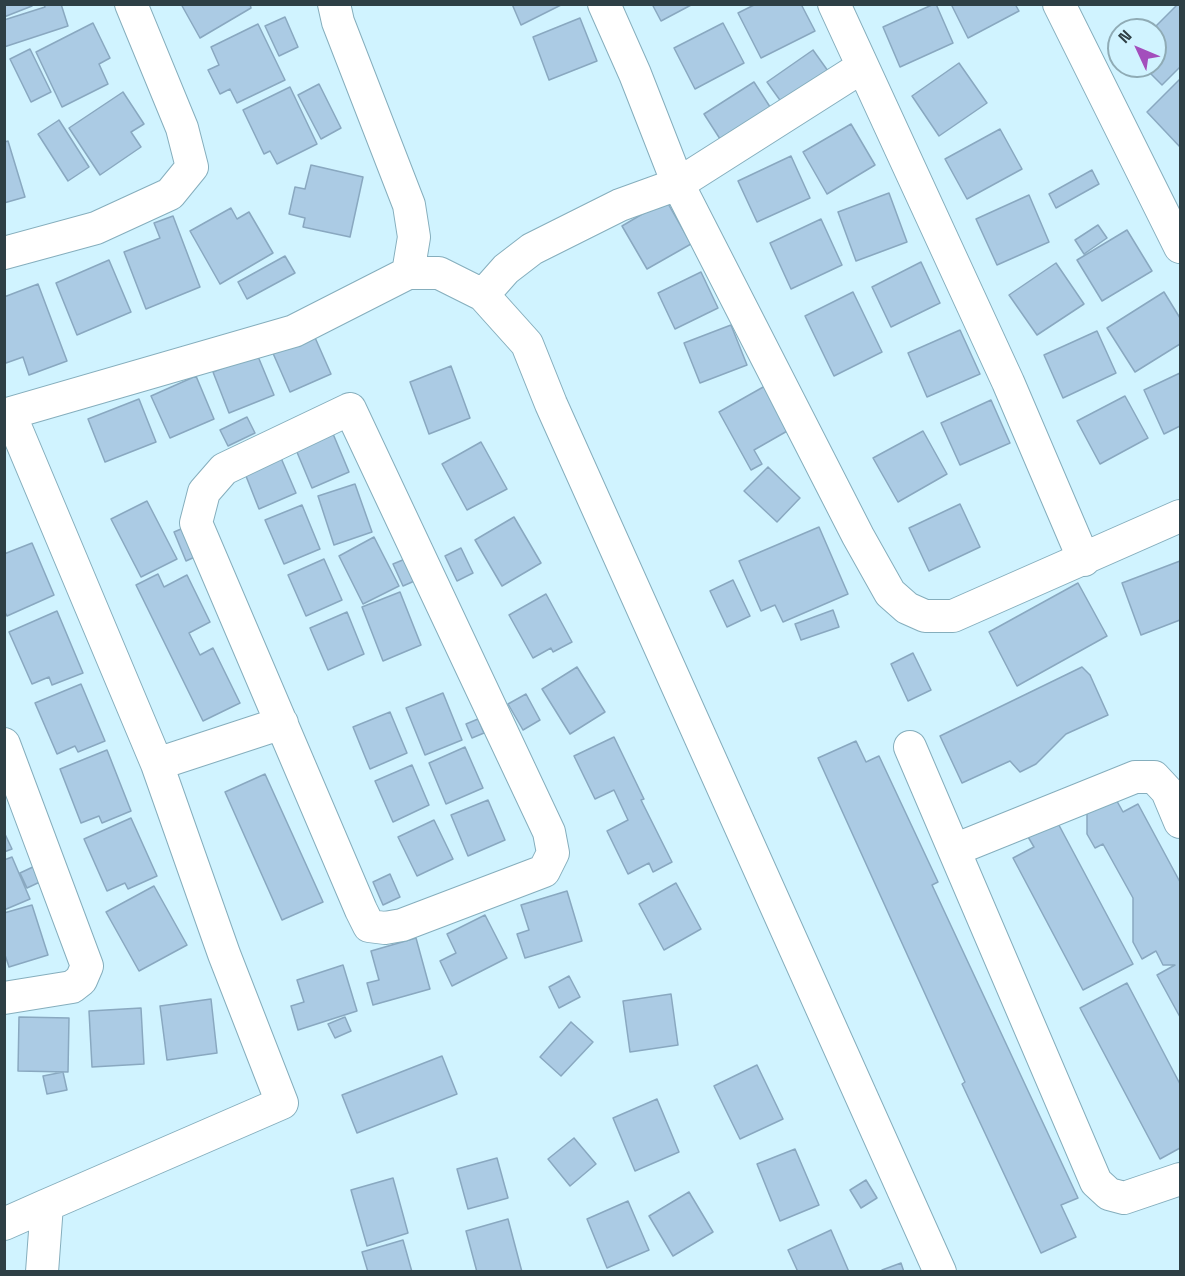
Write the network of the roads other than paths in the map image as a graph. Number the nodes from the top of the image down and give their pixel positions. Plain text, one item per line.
1 (131, 4) edge
2 (333, 4) edge
3 (604, 4) edge
4 (834, 4) edge
5 (1059, 4) edge
6 (862, 67) junction
7 (678, 184) junction
8 (1180, 247) edge
9 (4, 253) edge
10 (408, 273) junction
11 (483, 295) junction
12 (7, 415) edge
13 (1180, 516) edge
14 (1084, 560) junction
15 (282, 723) junction
16 (4, 744) edge
17 (910, 747) dead end
18 (157, 764) junction
19 (1180, 822) edge
20 (954, 850) junction
21 (4, 998) edge
22 (1180, 1179) edge
23 (47, 1205) junction
24 (4, 1224) edge
25 (42, 1272) edge
26 (940, 1272) edge

1 - 9 street
2 - 10 street
3 - 7 street
4 - 6 street
5 - 8 street
6 - 7 street
6 - 14 street
7 - 11 street
7 - 14 street
10 - 11 street
10 - 12 street
11 - 26 street
12 - 18 street
13 - 14 street
15 - 15 street
15 - 18 street
16 - 21 street
17 - 20 street
18 - 23 street
19 - 20 street
20 - 22 street
23 - 24 street
23 - 25 street

